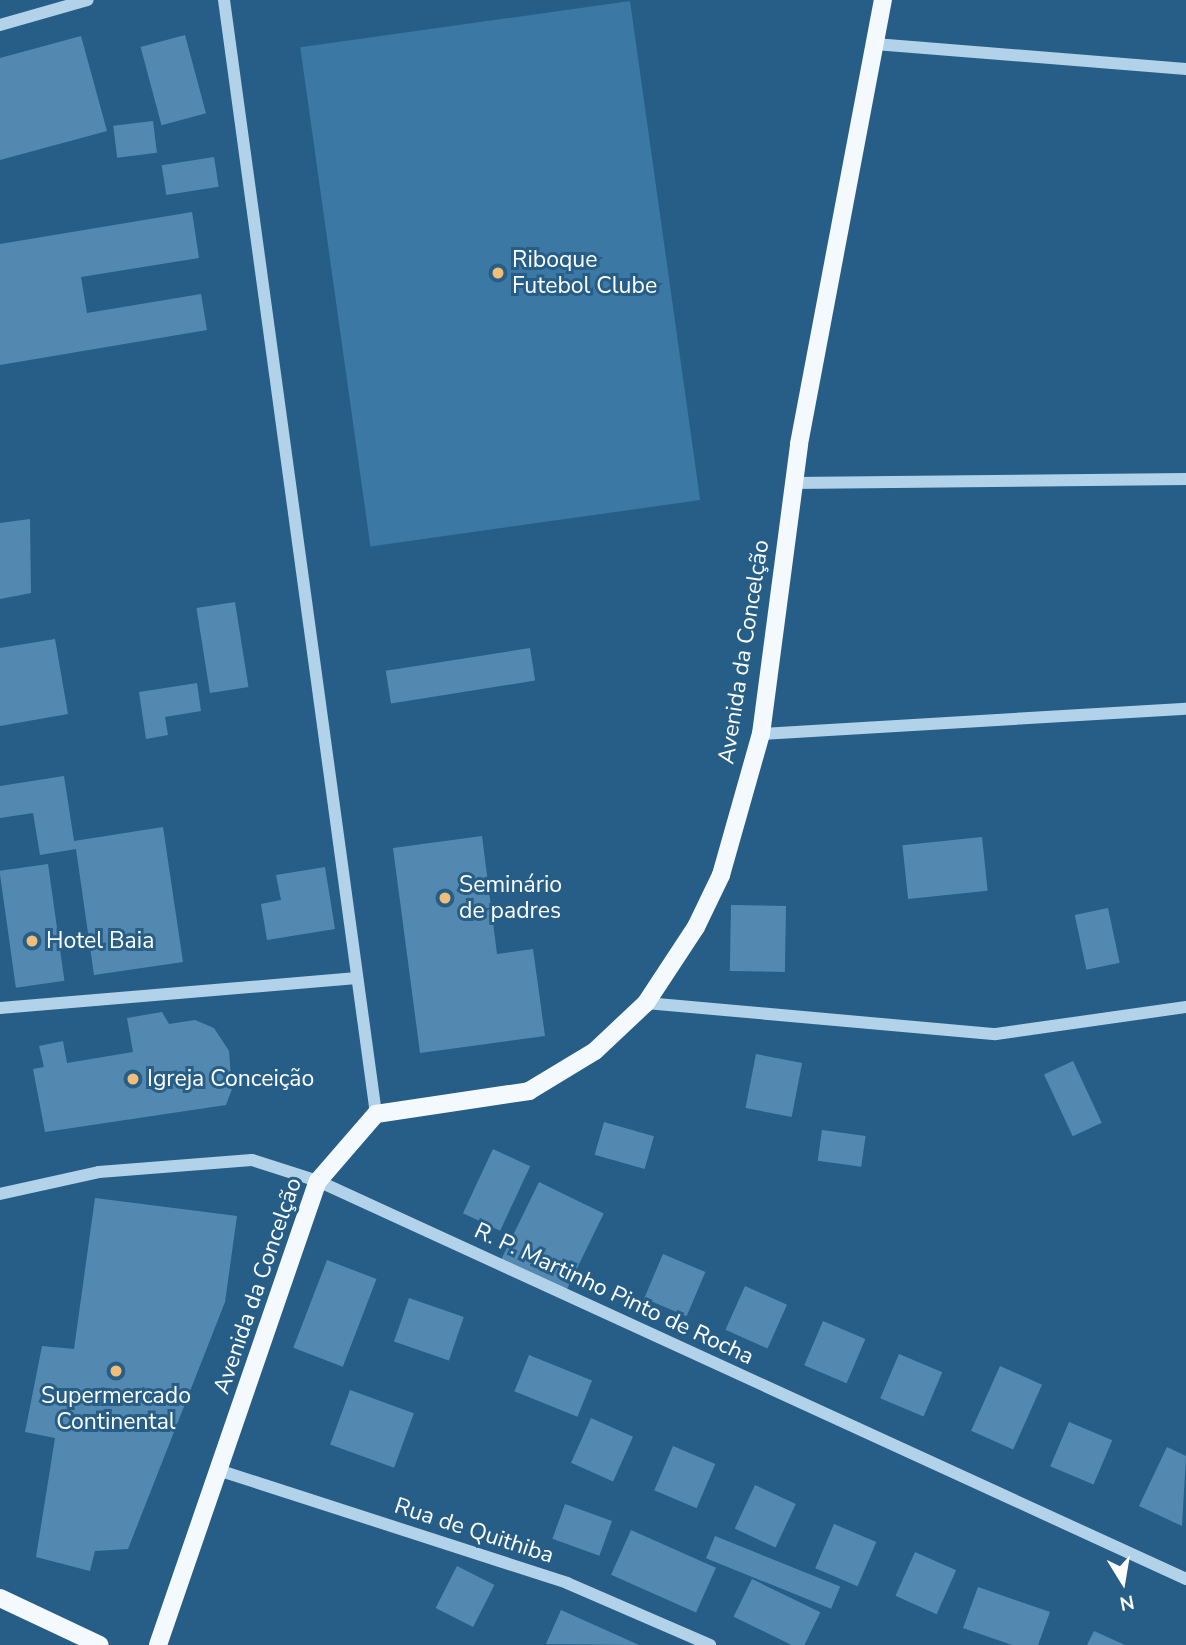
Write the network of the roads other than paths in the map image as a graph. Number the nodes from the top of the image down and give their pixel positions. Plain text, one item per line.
1 (88, 0) edge
2 (224, 0) edge
3 (883, 0) edge
4 (0, 25) edge
5 (874, 44) junction
6 (1186, 69) edge
7 (1186, 479) edge
8 (793, 483) junction
9 (1186, 709) edge
10 (761, 734) junction
11 (354, 978) junction
12 (646, 1003) junction
13 (1186, 1007) edge
14 (0, 1008) edge
15 (376, 1114) junction
16 (318, 1181) junction
17 (0, 1194) edge
18 (220, 1471) junction
19 (1186, 1579) edge
20 (0, 1598) edge
21 (100, 1645) edge
22 (158, 1645) edge
23 (710, 1645) edge

1 - 4 street
2 - 11 street
3 - 5 main road, Avenida da Concelção
5 - 6 street
5 - 8 main road, Avenida da Concelção
7 - 8 street
8 - 10 main road, Avenida da Concelção
9 - 10 street
10 - 12 main road, Avenida da Concelção
11 - 14 street
11 - 15 street
12 - 13 street
12 - 15 main road, Avenida da Concelção
15 - 16 main road, Avenida da Concelção
16 - 17 street, R. P. Martinho Pinto de Rocha
16 - 18 main road, Avenida da Concelção
16 - 19 street, R. P. Martinho Pinto de Rocha
18 - 22 main road, Avenida da Concelção
18 - 23 street, Rua de Quithiba
20 - 21 main road

